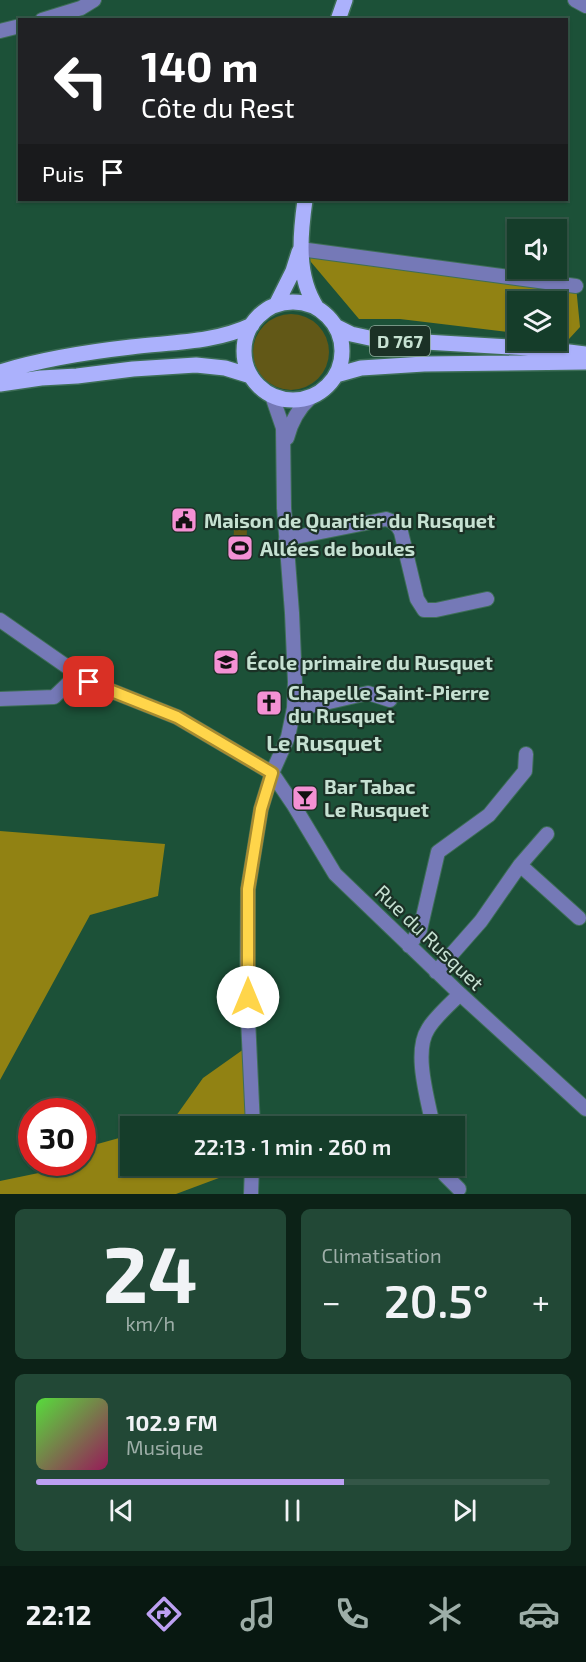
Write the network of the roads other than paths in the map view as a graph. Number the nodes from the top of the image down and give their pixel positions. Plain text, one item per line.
1 (94, 0) edge
2 (345, 0) edge
3 (575, 0) edge
4 (586, 6) edge
5 (48, 18) edge
6 (339, 18) edge
7 (18, 26) edge
8 (0, 31) edge
9 (304, 201) edge
10 (300, 249) junction
11 (576, 286) dead end
12 (276, 305) junction
13 (317, 308) junction
14 (252, 325) junction
15 (335, 326) junction
16 (586, 354) edge
17 (586, 362) edge
18 (0, 372) edge
19 (336, 375) junction
20 (251, 376) junction
21 (0, 384) edge
22 (272, 396) junction
23 (310, 398) junction
24 (284, 449) junction
25 (286, 539) junction
26 (487, 599) dead end
27 (0, 620) edge
28 (78, 674) junction
29 (0, 699) edge
30 (390, 700) dead end
31 (294, 708) junction
32 (526, 754) dead end
33 (272, 773) junction
34 (547, 834) dead end
35 (519, 865) junction
36 (579, 918) dead end
37 (409, 946) junction
38 (436, 972) junction
39 (460, 994) junction
40 (580, 1097) edge
41 (586, 1109) edge
42 (254, 1116) edge
43 (431, 1116) edge
44 (252, 1176) edge
45 (446, 1176) edge
46 (459, 1189) dead end
47 (251, 1194) edge

1 - 5 street
2 - 6 main road
3 - 4 street
7 - 8 street
9 - 10 main road
10 - 11 street
10 - 12 main road
10 - 13 main road
12 - 13 main road
12 - 14 main road
13 - 15 main road
14 - 18 main road
14 - 20 main road
15 - 16 main road, D 767
15 - 19 main road
17 - 19 main road, D 767
19 - 23 main road
20 - 21 main road
20 - 22 main road
22 - 23 main road
22 - 24 street
23 - 24 street
24 - 25 street
25 - 26 street
25 - 31 street
27 - 28 street
28 - 29 street
28 - 33 street
30 - 31 street
31 - 33 street
32 - 37 street
33 - 37 street, Rue du Rusquet
33 - 42 street
34 - 35 street
35 - 36 street
35 - 38 street
37 - 38 street, Rue du Rusquet
38 - 39 street, Rue du Rusquet
39 - 40 street, Rue du Rusquet
39 - 43 street
40 - 41 street, Rue du Rusquet
44 - 47 street
45 - 46 street

